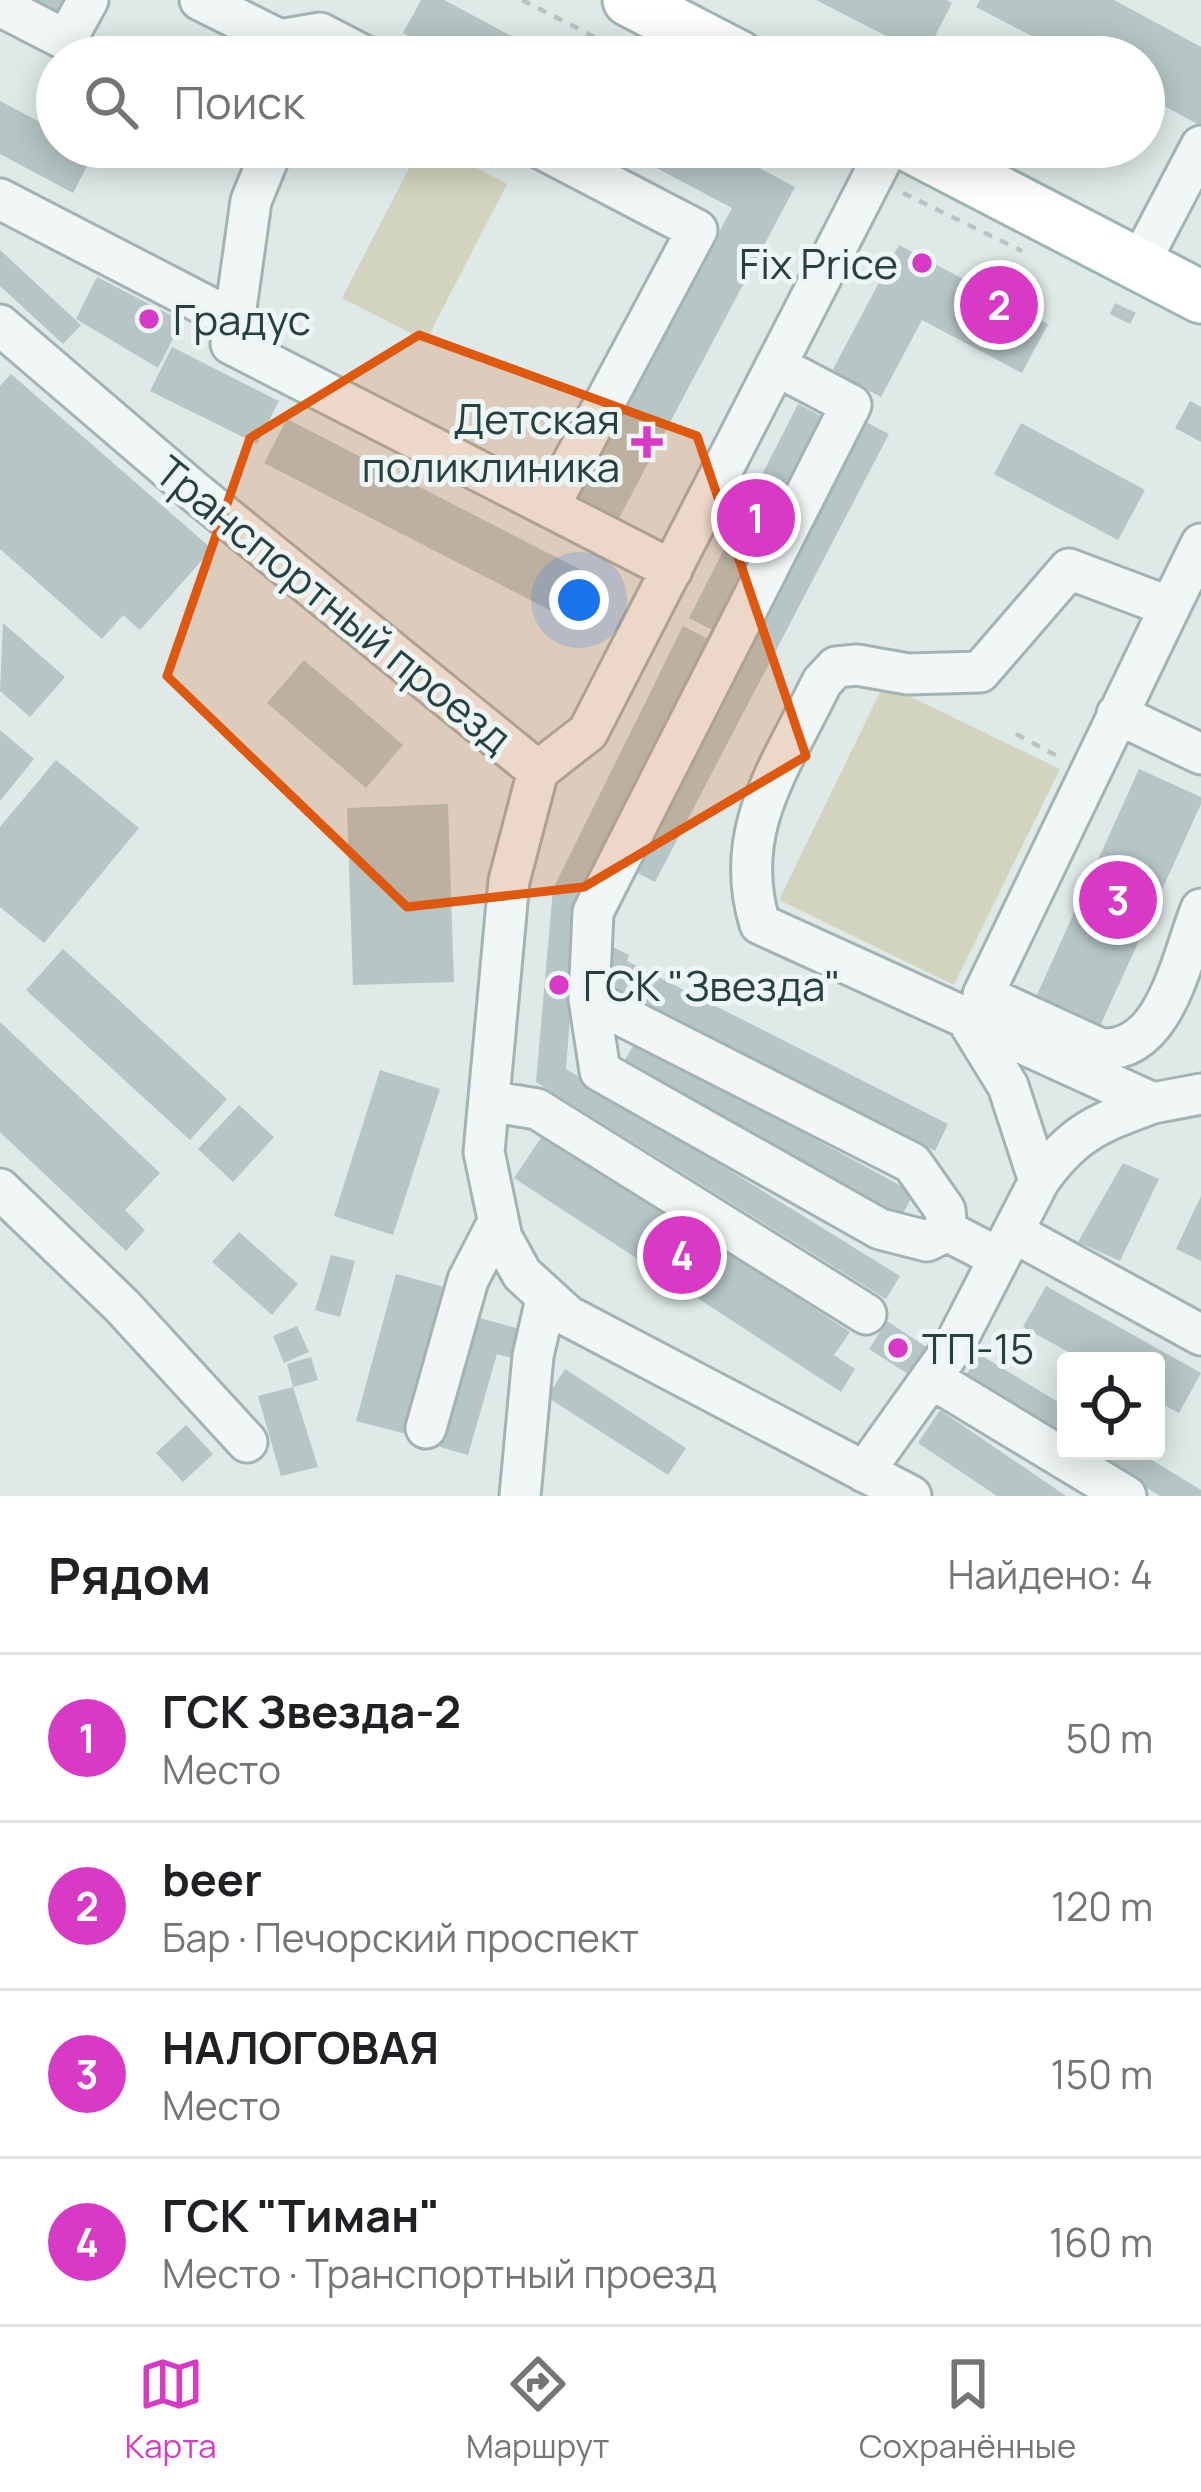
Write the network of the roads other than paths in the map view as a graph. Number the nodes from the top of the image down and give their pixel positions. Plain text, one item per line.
1 (88, 0) edge
2 (200, 0) edge
3 (629, 0) edge
4 (0, 6) edge
5 (58, 36) edge
6 (68, 36) edge
7 (272, 36) edge
8 (698, 36) edge
9 (1201, 146) edge
10 (264, 168) edge
11 (578, 168) edge
12 (885, 168) edge
13 (916, 168) edge
14 (0, 200) edge
15 (1139, 264) junction
16 (1201, 296) edge
17 (234, 320) junction
18 (0, 325) edge
19 (777, 366) junction
20 (549, 507) junction
21 (1201, 544) edge
22 (672, 570) junction
23 (1183, 602) edge
24 (1118, 714) junction
25 (1201, 754) edge
26 (538, 771) junction
27 (1201, 909) edge
28 (589, 999) junction
29 (966, 1018) junction
30 (1201, 1094) edge
31 (489, 1101) junction
32 (1153, 1103) junction
33 (1039, 1180) junction
34 (0, 1189) edge
35 (498, 1222) junction
36 (947, 1231) junction
37 (1006, 1245) junction
38 (546, 1299) junction
39 (866, 1314) dead end
40 (1201, 1335) edge
41 (932, 1378) junction
42 (426, 1428) dead end
43 (247, 1442) dead end
44 (864, 1472) junction
45 (520, 1496) edge
46 (911, 1496) edge
47 (1126, 1496) edge

1 - 6 street
2 - 7 street
3 - 8 main road
4 - 5 street
9 - 15 street
10 - 17 street
11 - 20 street
12 - 19 street
13 - 15 main road
14 - 17 street
15 - 16 main road
17 - 20 street
18 - 26 street, Транспортный проезд
19 - 22 street
19 - 28 street
20 - 22 street
21 - 23 street
22 - 26 street
23 - 24 street
23 - 29 street
24 - 25 street
24 - 27 street
26 - 31 street, Транспортный проезд
28 - 36 street
28 - 36 street
29 - 32 street
29 - 33 street
30 - 32 street
31 - 35 street, Транспортный проезд
31 - 39 street
32 - 33 street
33 - 37 street
34 - 43 street
35 - 38 street, Транспортный проезд
35 - 42 street
36 - 37 street
37 - 40 street
37 - 41 street
38 - 44 street, Транспортный проезд
38 - 45 street
41 - 44 street
41 - 47 street
44 - 46 street, Транспортный проезд

